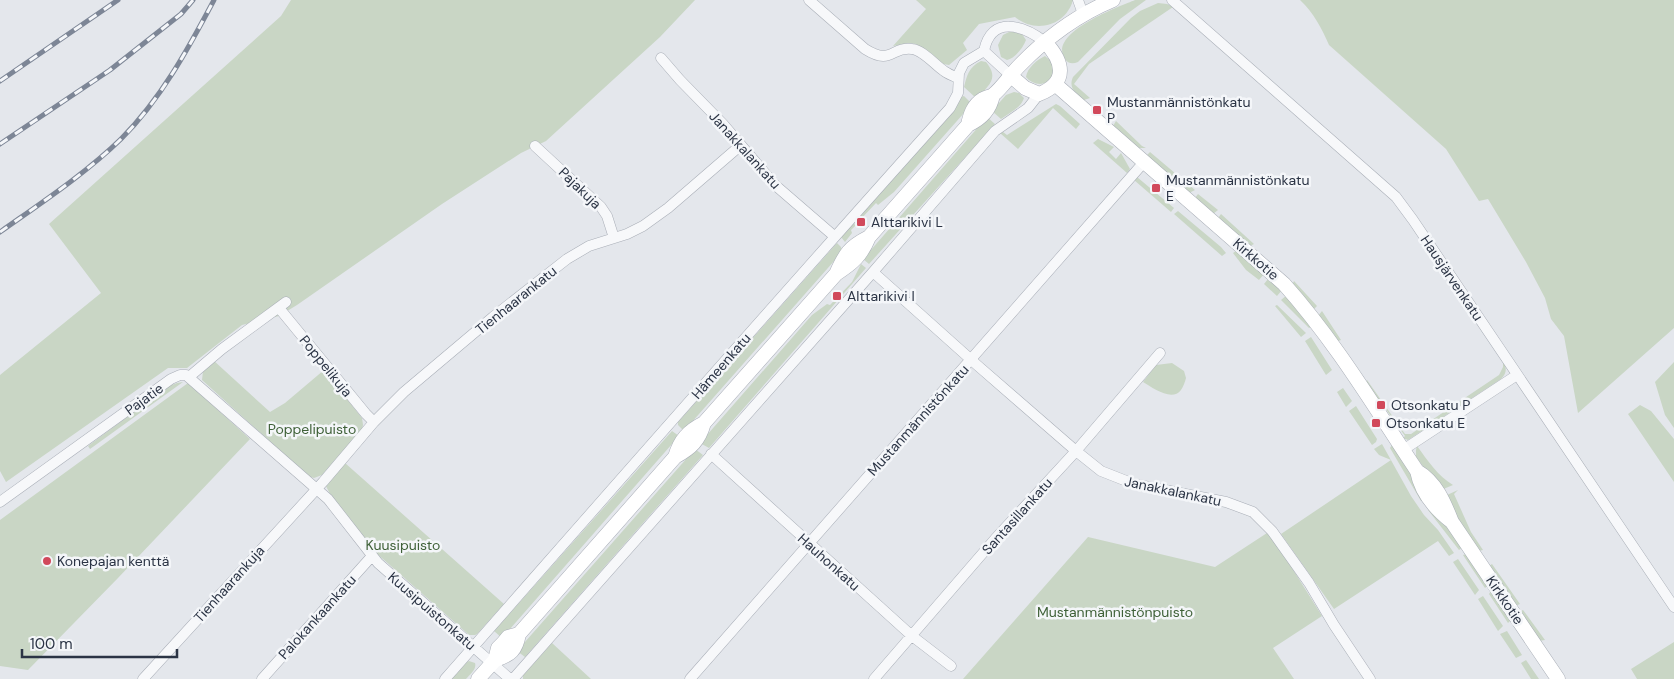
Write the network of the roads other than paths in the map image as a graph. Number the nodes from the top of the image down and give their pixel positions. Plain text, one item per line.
1 (809, 0) edge
2 (1078, 0) edge
3 (1113, 0) edge
4 (1172, 0) edge
5 (1083, 14) junction
6 (1045, 42) junction
7 (984, 51) junction
8 (661, 58) dead end
9 (1010, 75) junction
10 (958, 78) junction
11 (1056, 84) junction
12 (1039, 94) junction
13 (741, 145) junction
14 (535, 146) dead end
15 (1145, 161) junction
16 (834, 236) junction
17 (614, 238) junction
18 (873, 272) junction
19 (1160, 353) dead end
20 (971, 360) junction
21 (1517, 375) junction
22 (189, 378) junction
23 (374, 422) junction
24 (1403, 450) junction
25 (1076, 451) junction
26 (711, 454) junction
27 (316, 489) junction
28 (0, 502) edge
29 (808, 544) junction
30 (372, 556) junction
31 (1674, 607) edge
32 (912, 636) junction
33 (474, 647) junction
34 (494, 662) junction
35 (951, 666) dead end
36 (144, 679) edge
37 (262, 679) edge
38 (446, 679) edge
39 (478, 679) edge
40 (511, 679) edge
41 (690, 679) edge
42 (874, 679) edge
43 (1370, 679) edge
44 (1558, 679) edge

1 - 10 street
2 - 5 street
3 - 5 main road, Hämeenkatu
4 - 21 street, Hausjärvenkatu
5 - 6 main road, Hämeenkatu
6 - 7 street, Hämeenkatu
6 - 9 main road, Hämeenkatu
6 - 11 main road, Hämeenkatu
7 - 9 street
7 - 10 street, Hämeenkatu
8 - 13 street, Janakkalankatu
9 - 12 main road
9 - 34 main road, Hämeenkatu
10 - 16 street, Hämeenkatu
11 - 12 main road
11 - 15 main road, Kirkkotie
12 - 18 street
13 - 16 street, Janakkalankatu
13 - 17 street, Tienhaarankatu
14 - 17 street, Pajakuja
15 - 20 street, Mustanmännistönkatu
15 - 24 main road, Kirkkotie
16 - 33 street, Hämeenkatu
17 - 23 street, Tienhaarankatu
18 - 20 street, Janakkalankatu
18 - 26 street
19 - 25 street, Santasillankatu
20 - 25 street, Janakkalankatu
20 - 29 street, Mustanmännistönkatu
21 - 24 street
21 - 31 street, Hausjärvenkatu
22 - 23 street, Poppelikuja
22 - 27 street
22 - 28 street, Pajatie
23 - 27 street, Tienhaarankatu
24 - 44 main road, Kirkkotie
25 - 32 street, Santasillankatu
25 - 43 street, Janakkalankatu
26 - 29 street, Hauhonkatu
26 - 40 street
27 - 30 street, Kuusipuistonkatu
27 - 36 street, Tienhaarankuja
29 - 32 street, Hauhonkatu
29 - 41 street, Mustanmännistönkatu
30 - 33 street, Kuusipuistonkatu
30 - 37 street, Palokankaankatu
32 - 35 street, Hauhonkatu
32 - 42 street, Santasillankatu
33 - 34 street, Kuusipuistonkatu
33 - 38 street, Hämeenkatu
34 - 39 main road, Hämeenkatu
34 - 40 street

